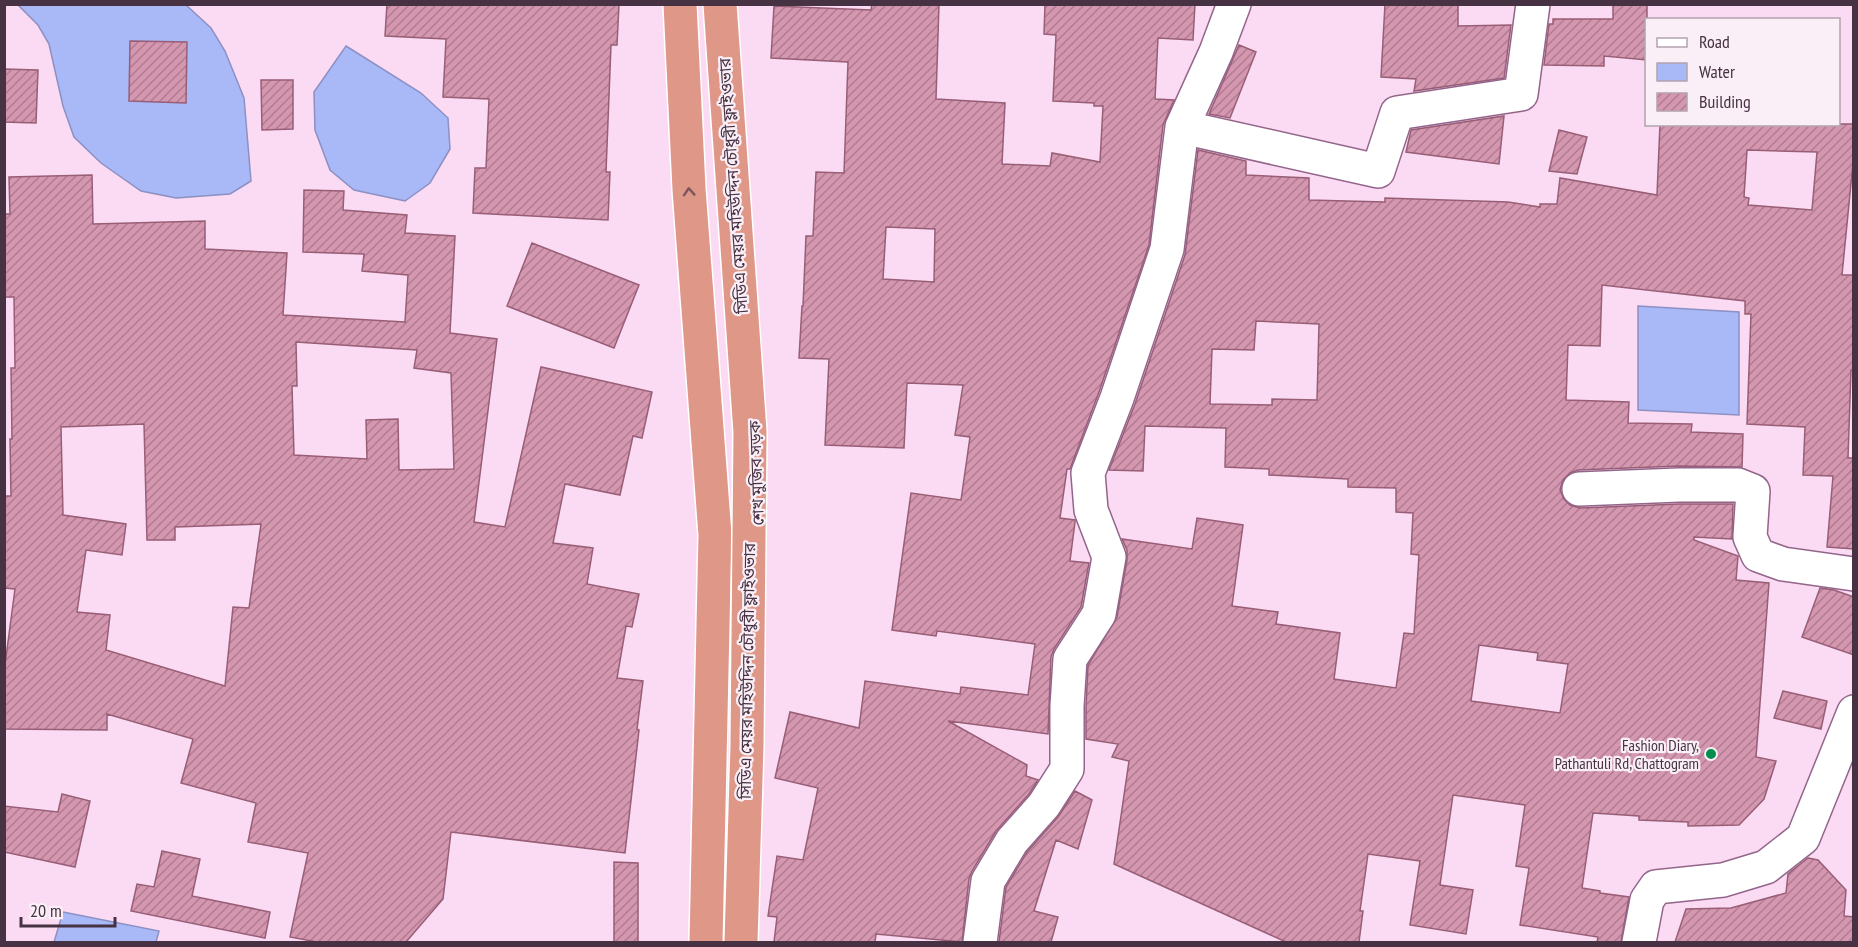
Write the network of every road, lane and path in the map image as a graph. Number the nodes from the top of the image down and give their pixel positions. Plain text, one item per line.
1 (667, 4) edge
2 (680, 4) edge
3 (720, 4) edge
4 (726, 4) edge
5 (1234, 4) edge
6 (1533, 4) edge
7 (1182, 127) junction
8 (1579, 489) dead end
9 (1854, 574) edge
10 (1854, 712) edge
11 (696, 942) edge
12 (706, 942) edge
13 (741, 942) edge
14 (748, 942) edge
15 (980, 942) edge
16 (1639, 942) edge

1 - 11 highway
12 -> 2 highway
3 - 13 highway, সিডিএ মেয়র মহিউদ্দিন চৌধুরী ফ্লাইওভার, bridge
4 - 14 highway, শেখ মুজিব সড়ক
5 - 7 street
6 - 7 street
7 - 15 street
8 - 9 street
10 - 16 street

